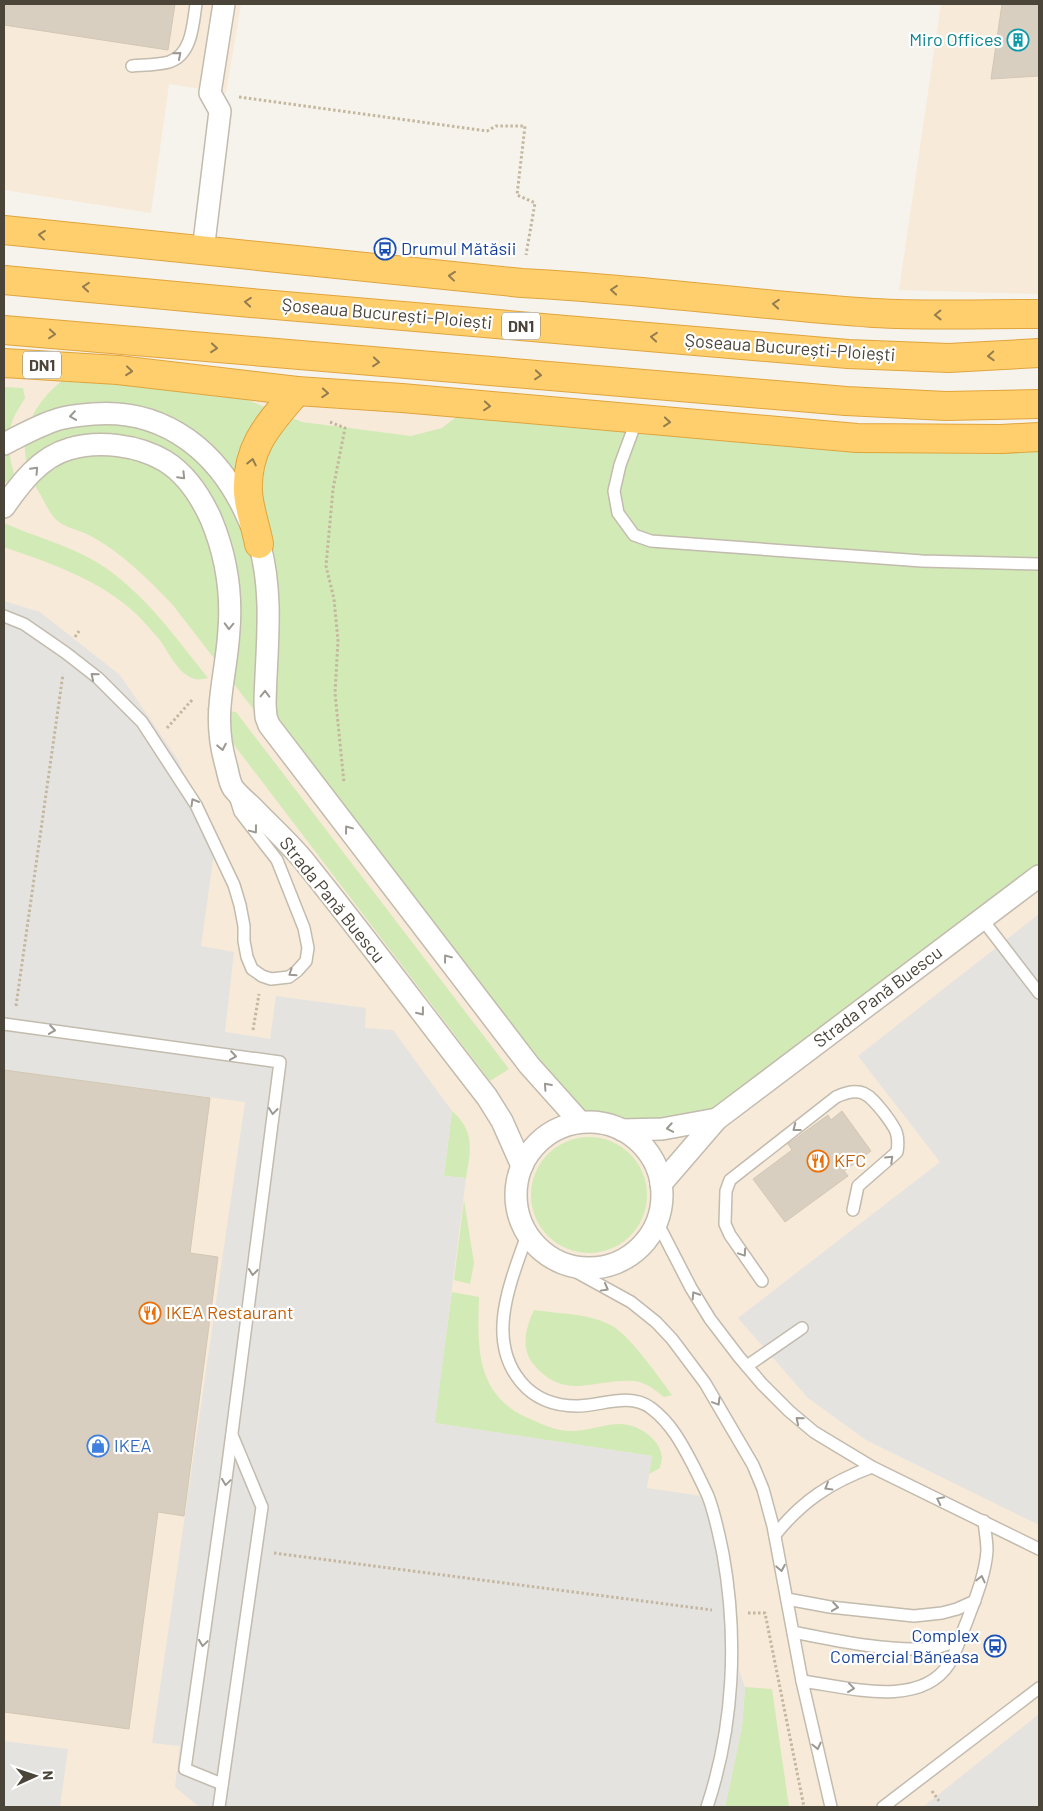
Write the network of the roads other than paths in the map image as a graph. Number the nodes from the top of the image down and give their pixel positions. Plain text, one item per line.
1 (196, 4) edge
2 (224, 4) edge
3 (132, 66) dead end
4 (4, 230) edge
5 (203, 251) junction
6 (4, 280) edge
7 (1039, 314) edge
8 (4, 330) edge
9 (1039, 353) edge
10 (4, 363) edge
11 (297, 391) junction
12 (1039, 404) edge
13 (637, 420) junction
14 (1039, 437) edge
15 (4, 444) edge
16 (4, 507) edge
17 (260, 544) junction
18 (1039, 564) edge
19 (4, 616) edge
20 (232, 787) junction
21 (1039, 876) edge
22 (982, 919) junction
23 (1039, 993) edge
24 (4, 1024) edge
25 (717, 1119) junction
26 (580, 1122) junction
27 (622, 1130) junction
28 (522, 1166) junction
29 (661, 1184) junction
30 (853, 1210) dead end
31 (657, 1222) junction
32 (527, 1235) junction
33 (562, 1264) junction
34 (762, 1281) dead end
35 (802, 1328) dead end
36 (747, 1366) junction
37 (231, 1434) junction
38 (872, 1467) junction
39 (984, 1521) junction
40 (775, 1535) junction
41 (1039, 1549) edge
42 (787, 1599) junction
43 (974, 1601) junction
44 (793, 1632) junction
45 (959, 1641) junction
46 (802, 1681) junction
47 (1039, 1688) edge
48 (222, 1784) junction
49 (219, 1807) edge
50 (707, 1807) edge
51 (831, 1807) edge
52 (883, 1807) edge

3 -> 1 lane
2 - 5 street
5 -> 4 highway
7 -> 5 highway
9 -> 6 highway, Șoseaua București-Ploiești / DN1
8 -> 12 highway, DN1
10 -> 11 highway, DN1
11 -> 13 highway, DN1
17 -> 11 highway
13 -> 14 highway, DN1
13 - 18 lane
17 -> 15 street
16 -> 20 street, Strada Pană Buescu
26 -> 17 street
20 -> 19 lane
20 -> 28 street, Strada Pană Buescu
21 - 22 street, Strada Pană Buescu
22 - 23 lane
22 - 25 street, Strada Pană Buescu
24 -> 37 lane
25 -> 27 street, Strada Pană Buescu
25 - 29 street, Strada Pană Buescu
26 - 27 street
26 - 28 street
27 - 29 street
28 - 32 street
29 - 31 street
30 -> 34 lane
31 - 33 street
36 -> 31 lane
32 - 33 street
32 - 50 lane
33 -> 40 lane
35 - 36 lane
38 -> 36 lane
37 - 48 lane
37 -> 48 lane
39 -> 38 lane
38 -> 40 lane
39 - 41 lane
43 -> 39 lane
40 -> 42 lane
42 -> 43 lane
42 - 44 lane
43 - 45 lane
44 - 45 lane
44 - 46 lane
46 -> 45 lane
46 -> 51 lane
47 - 52 lane
48 - 49 lane

